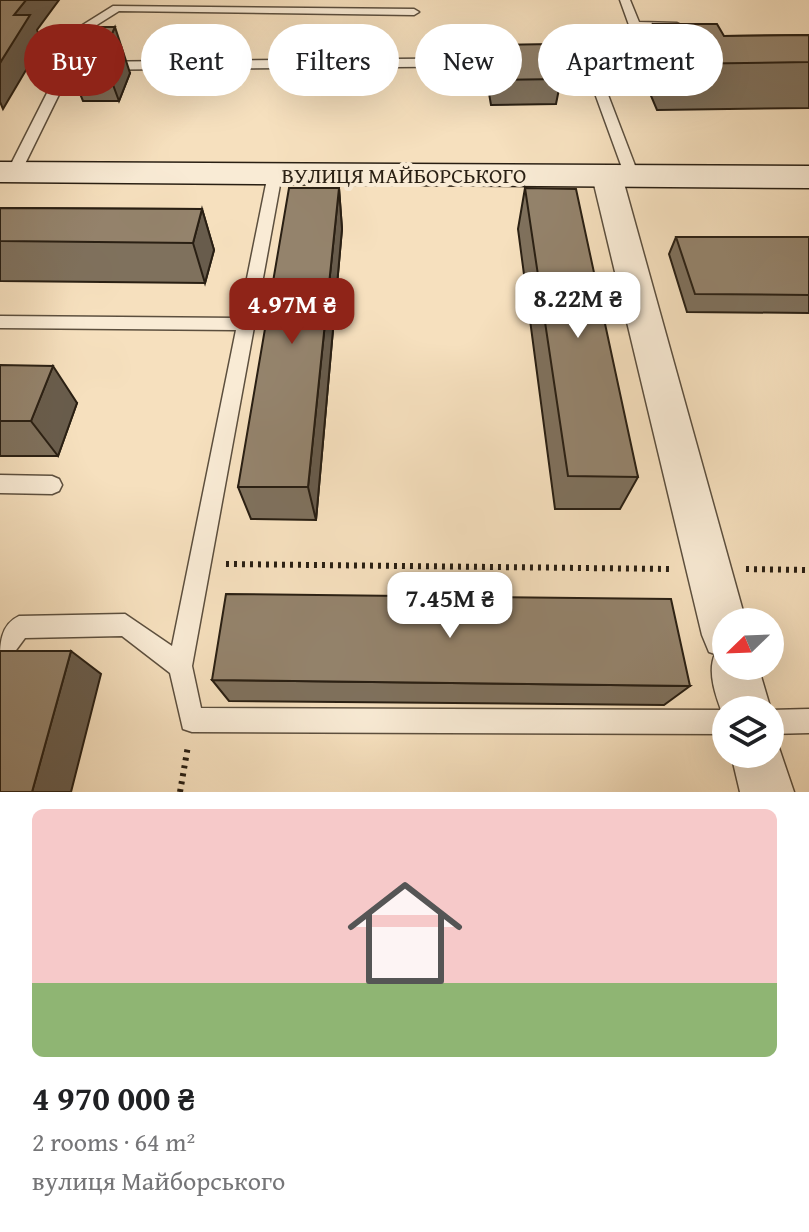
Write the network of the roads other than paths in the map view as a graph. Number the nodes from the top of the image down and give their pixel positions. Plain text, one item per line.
1 (625, 0) edge
2 (414, 12) dead end
3 (90, 24) edge
4 (635, 24) edge
5 (538, 62) edge
6 (125, 66) edge
7 (50, 96) edge
8 (599, 96) edge
9 (7, 172) edge
10 (275, 174) junction
11 (619, 176) junction
12 (809, 177) edge
13 (0, 322) edge
14 (247, 324) junction
15 (0, 484) edge
16 (52, 485) dead end
17 (719, 608) edge
18 (0, 653) edge
19 (180, 666) junction
20 (809, 721) edge
21 (712, 722) edge
22 (784, 722) edge
23 (761, 768) edge
24 (767, 792) edge

1 - 4 lane
2 - 3 lane
5 - 6 lane
7 - 9 lane
8 - 11 lane
9 - 10 street, ВУЛИЦЯ МАЙБОРСЬКОГО
10 - 11 street, ВУЛИЦЯ МАЙБОРСЬКОГО
10 - 14 lane
11 - 12 street, ВУЛИЦЯ МАЙБОРСЬКОГО
11 - 17 street
13 - 14 lane
14 - 19 lane
15 - 16 lane
18 - 19 lane
19 - 21 lane
20 - 22 lane
23 - 24 street

